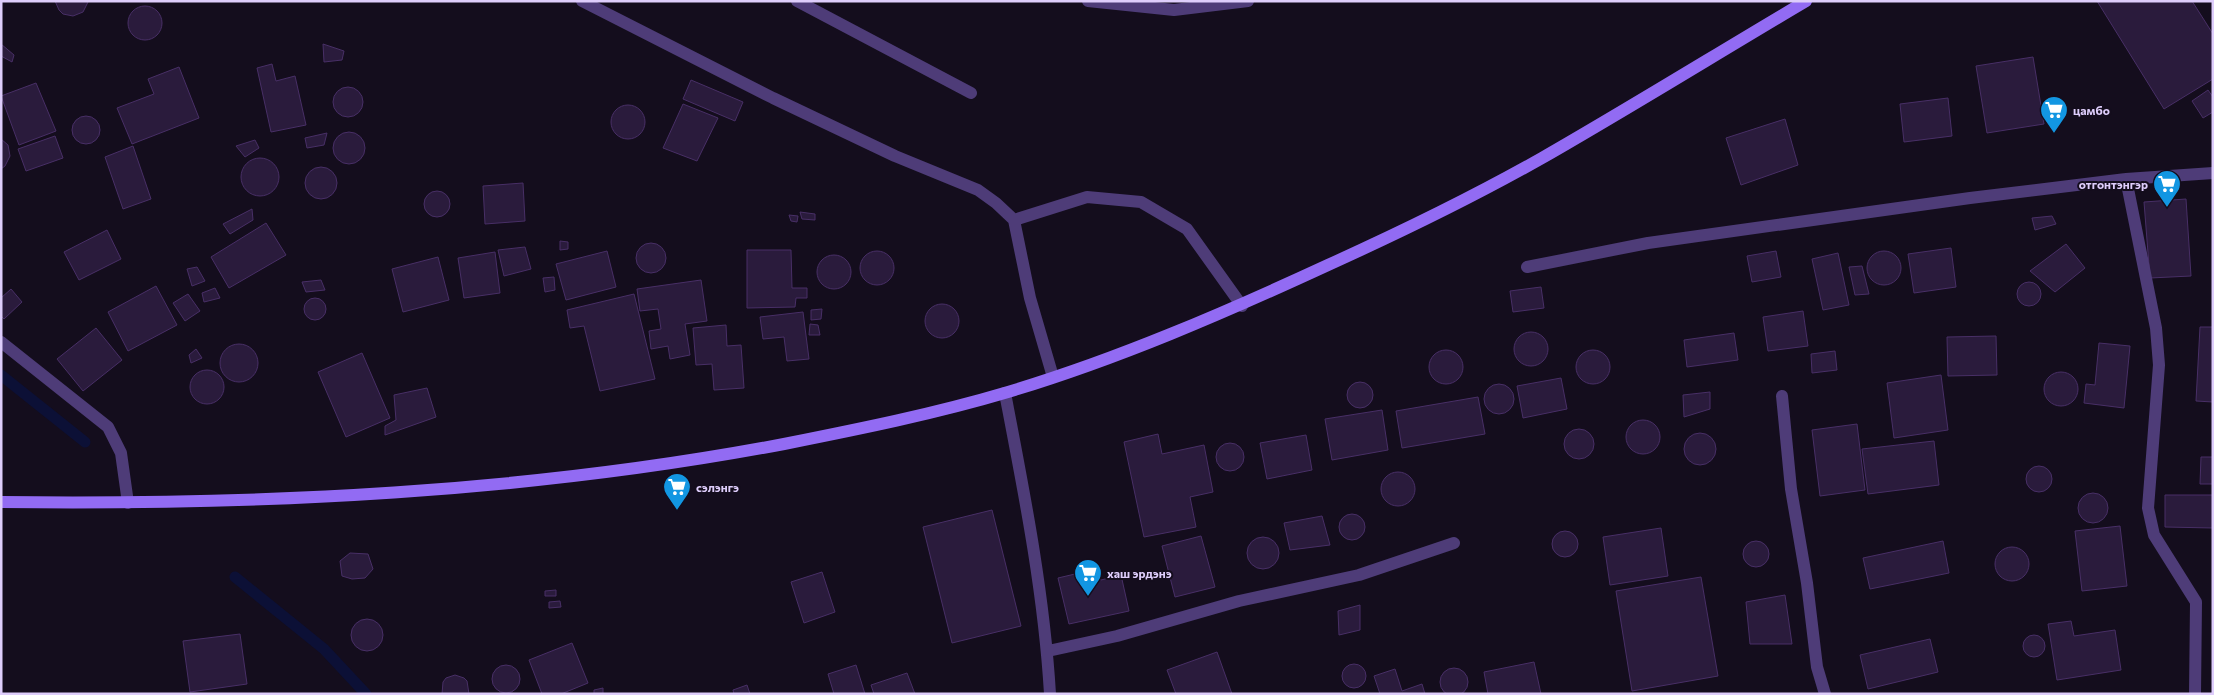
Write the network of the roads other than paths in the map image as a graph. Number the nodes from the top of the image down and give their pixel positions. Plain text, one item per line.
1 (582, 1) edge
2 (797, 1) edge
3 (1088, 1) edge
4 (1248, 1) edge
5 (1806, 1) edge
6 (971, 93) dead end
7 (2213, 173) edge
8 (2126, 179) junction
9 (1014, 220) junction
10 (1527, 267) dead end
11 (1242, 306) junction
12 (1, 342) edge
13 (1053, 377) junction
14 (1005, 393) junction
15 (1782, 396) dead end
16 (1, 502) edge
17 (128, 503) junction
18 (1454, 543) dead end
19 (1048, 651) junction
20 (1050, 694) edge
21 (1825, 694) edge
22 (2196, 694) edge

1 - 9 street
2 - 6 street
3 - 4 street
5 - 11 main road
7 - 8 street
8 - 10 street
8 - 22 street
9 - 11 street
9 - 13 street
11 - 13 main road
12 - 17 street
13 - 14 main road
14 - 17 main road
14 - 19 street
15 - 21 street
16 - 17 main road
18 - 19 street
19 - 20 street

